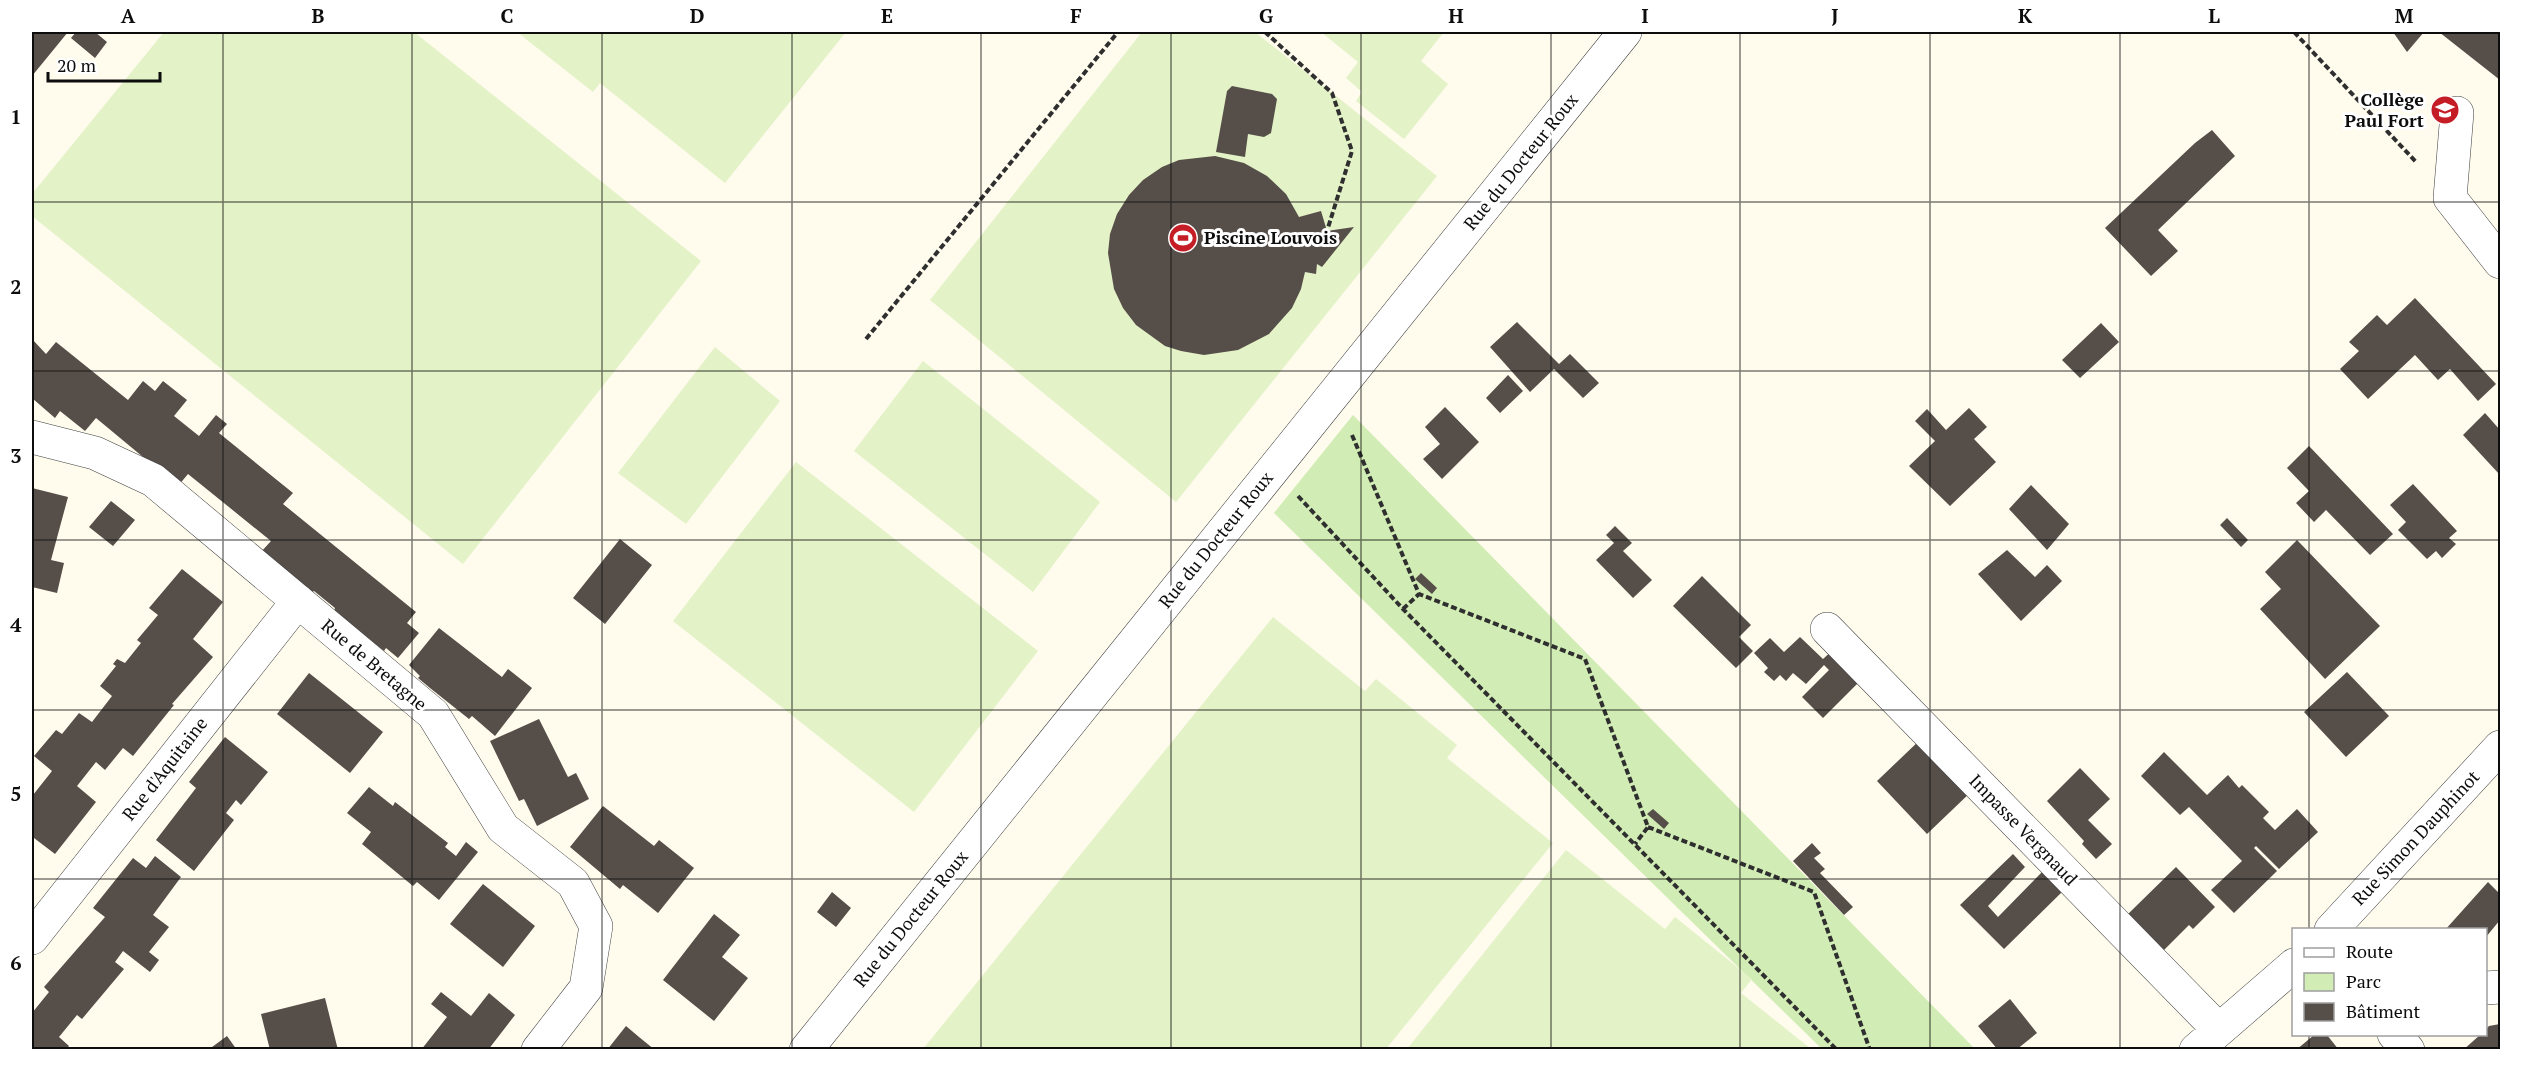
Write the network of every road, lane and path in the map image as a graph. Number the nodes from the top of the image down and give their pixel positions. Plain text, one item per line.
1 (1118, 32) edge
2 (1265, 32) edge
3 (1625, 32) edge
4 (2294, 32) edge
5 (2457, 113) dead end
6 (2450, 198) junction
7 (1327, 231) dead end
8 (2500, 262) edge
9 (866, 339) dead end
10 (1352, 435) dead end
11 (32, 437) edge
12 (1273, 469) junction
13 (1419, 594) junction
14 (297, 601) junction
15 (1403, 609) junction
16 (1827, 629) dead end
17 (2500, 747) edge
18 (1648, 827) junction
19 (1635, 844) junction
20 (38, 918) edge
21 (2333, 928) edge
22 (2292, 967) edge
23 (2395, 1036) edge
24 (2207, 1040) edge
25 (538, 1050) edge
26 (806, 1050) edge
27 (1837, 1050) edge
28 (1870, 1050) edge
29 (2408, 1050) edge

1 - 9 path
2 - 7 path
3 - 12 street, Rue du Docteur Roux
4 - 6 path
5 - 6 street
6 - 8 street
10 - 13 path
11 - 14 street, Rue de Bretagne
12 - 15 path
12 - 26 street, Rue du Docteur Roux
13 - 15 path
13 - 18 path
14 - 20 street, Rue d'Aquitaine
14 - 25 street, Rue de Bretagne
15 - 19 path
16 - 24 street, Impasse Vergnaud
17 - 21 street, Rue Simon Dauphinot
18 - 19 path
18 - 28 path
19 - 27 path
22 - 24 street
23 - 29 street

